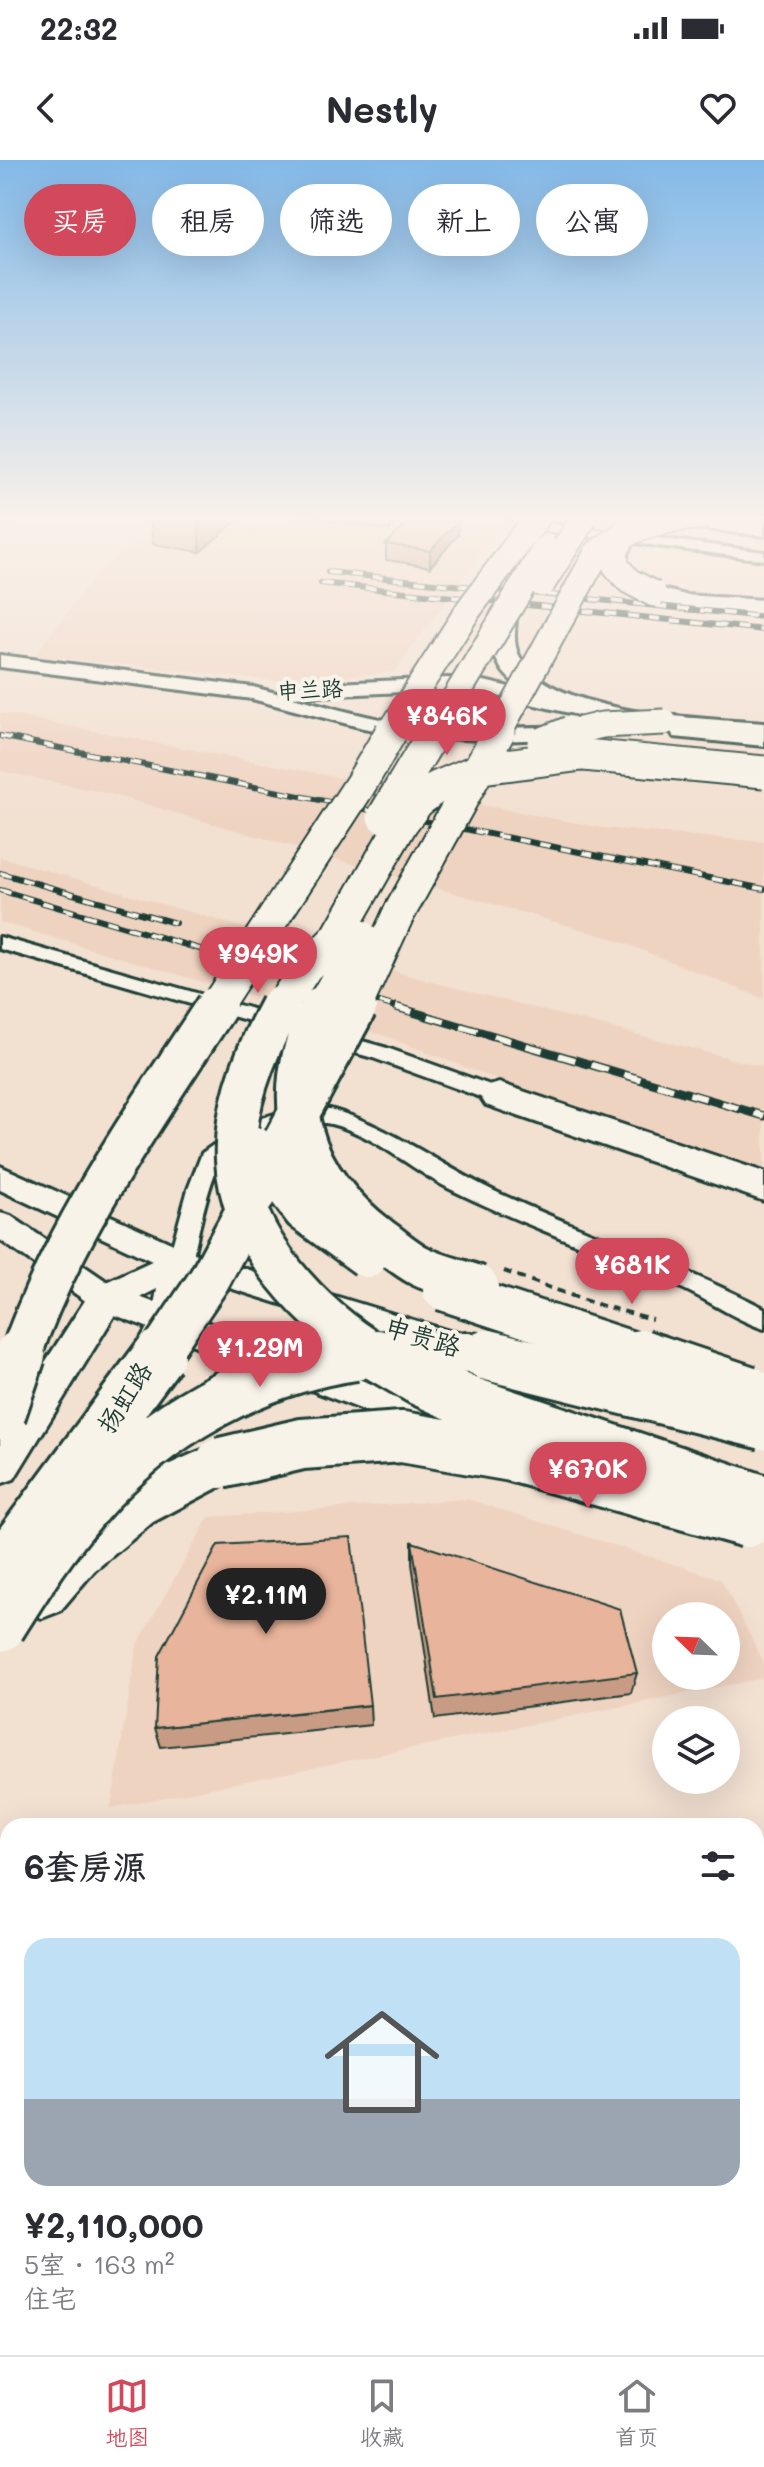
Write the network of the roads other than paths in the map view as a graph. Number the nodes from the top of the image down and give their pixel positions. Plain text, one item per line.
1 (463, 618) edge
2 (486, 618) edge
3 (501, 618) edge
4 (503, 618) edge
5 (522, 618) edge
6 (540, 618) edge
7 (561, 618) edge
8 (0, 661) edge
9 (369, 686) junction
10 (253, 693) junction
11 (529, 697) junction
12 (363, 722) junction
13 (656, 725) junction
14 (764, 731) edge
15 (530, 735) junction
16 (621, 738) junction
17 (764, 740) edge
18 (764, 752) edge
19 (582, 755) junction
20 (418, 758) junction
21 (764, 763) edge
22 (697, 765) junction
23 (764, 772) edge
24 (315, 849) junction
25 (0, 943) edge
26 (307, 966) junction
27 (347, 1027) junction
28 (499, 1096) joint
29 (242, 1109) junction
30 (0, 1177) edge
31 (764, 1187) edge
32 (0, 1224) edge
33 (180, 1261) junction
34 (478, 1286) joint
35 (106, 1298) junction
36 (764, 1319) edge
37 (169, 1323) junction
38 (273, 1363) junction
39 (695, 1375) junction
40 (764, 1384) edge
41 (764, 1395) edge
42 (0, 1414) edge
43 (435, 1422) junction
44 (764, 1424) edge
45 (764, 1440) edge
46 (0, 1467) edge
47 (71, 1484) junction
48 (764, 1498) edge
49 (764, 1526) edge
50 (764, 1538) edge
51 (0, 1570) edge
52 (0, 1601) edge
53 (0, 1626) edge
54 (0, 1645) edge

1 - 24 highway, bridge
2 - 20 highway, bridge
3 - 20 highway, bridge
4 - 13 highway, bridge
5 - 16 highway, bridge
6 - 34 highway, bridge
7 - 27 highway, bridge
8 - 10 main road, 申兰路
9 - 10 main road, 申兰路
9 - 11 main road, 申兰路
9 - 12 main road
10 - 12 main road, 申兰路
11 - 13 main road, 申兰路
11 - 15 main road
12 - 15 main road, 申兰路
13 - 14 highway
13 - 15 main road, 申兰路
13 - 17 main road, 申兰路
13 - 27 highway, bridge
16 - 18 highway
16 - 21 highway
19 - 22 highway, bridge
19 - 24 highway, bridge
19 - 26 highway, bridge
20 - 26 highway, bridge
21 - 22 highway, bridge
22 - 23 highway, bridge
24 - 42 highway, bridge
25 - 28 street
26 - 29 highway, bridge
27 - 51 highway, bridge
28 - 31 highway
29 - 39 highway, bridge
29 - 48 highway, bridge
30 - 33 main road, 申贵路
32 - 35 main road
33 - 35 main road
33 - 36 street
33 - 37 main road, 扬虹路
33 - 45 main road, 申贵路
34 - 40 main road
35 - 37 main road
35 - 46 main road
37 - 38 main road
37 - 47 main road, 扬虹路
38 - 43 main road
38 - 47 main road
39 - 40 highway, bridge
39 - 41 highway, bridge
43 - 48 main road
43 - 50 main road
44 - 53 highway, bridge
47 - 52 main road, 扬虹路
49 - 54 highway, bridge

